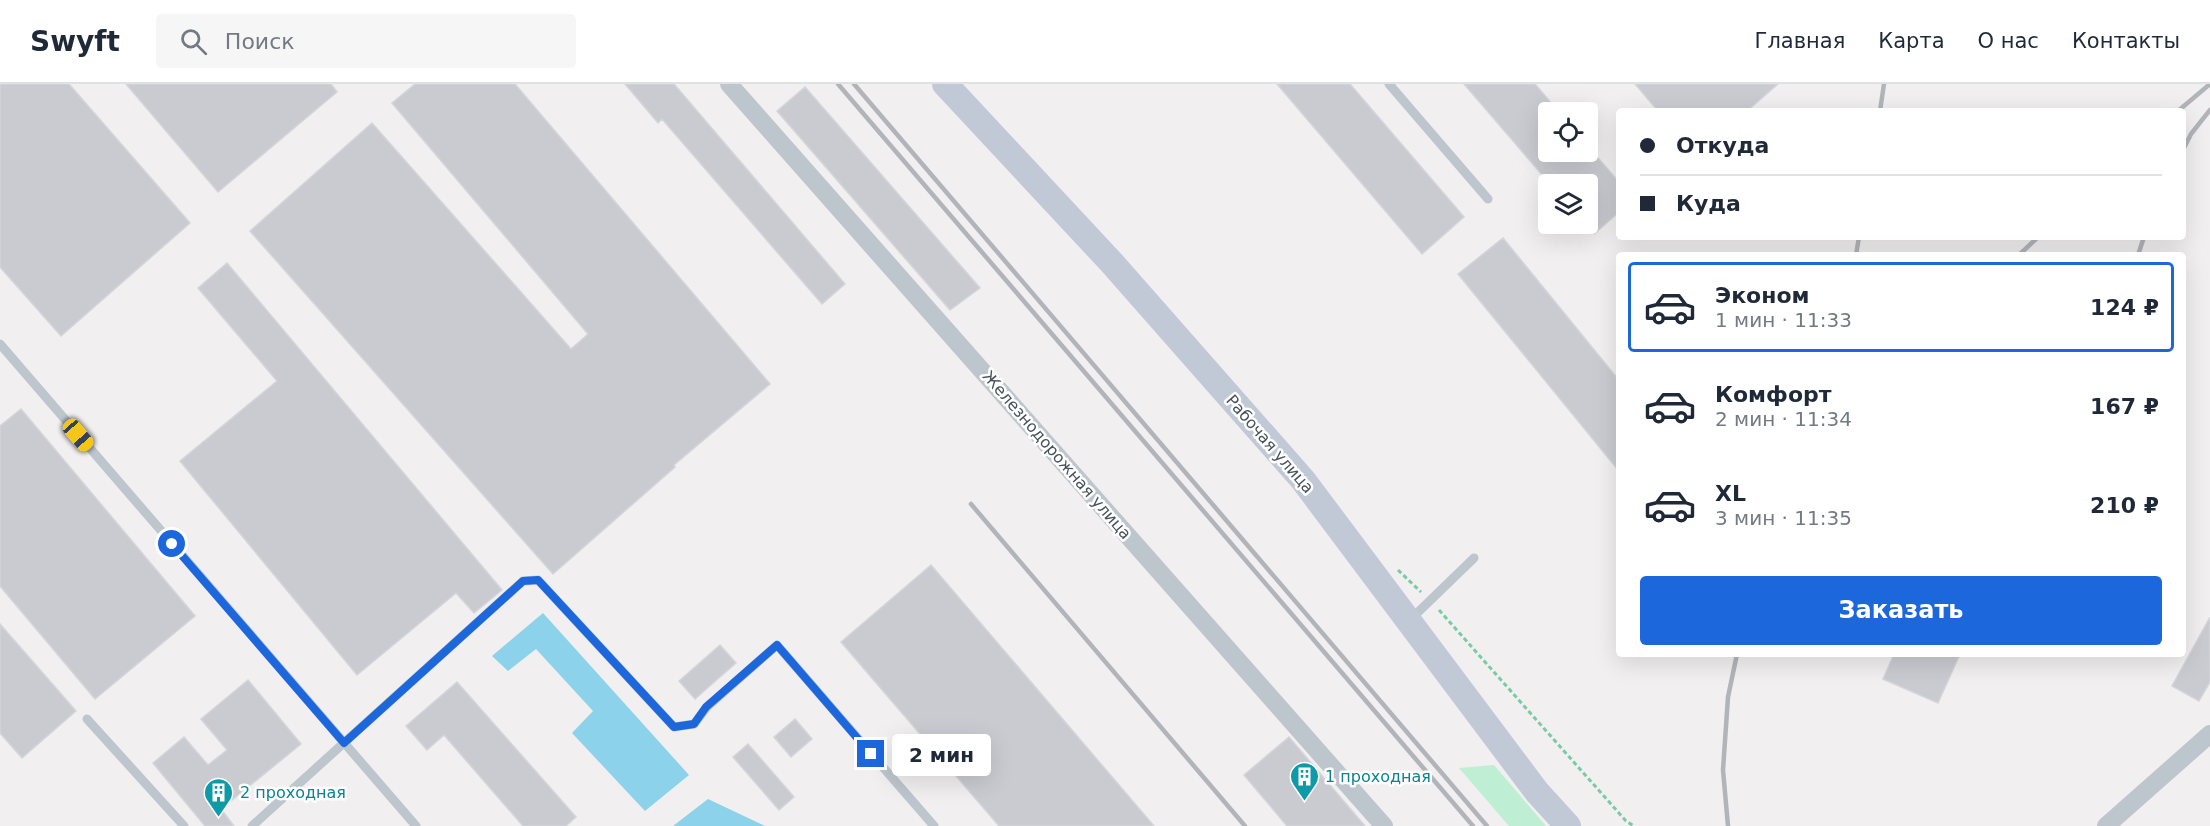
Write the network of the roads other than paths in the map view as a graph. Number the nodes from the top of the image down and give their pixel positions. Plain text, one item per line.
1 (729, 84) edge
2 (945, 84) edge
3 (1389, 84) edge
4 (1488, 199) dead end
5 (0, 344) edge
6 (1474, 558) dead end
7 (1409, 622) junction
8 (87, 719) dead end
9 (2210, 734) edge
10 (344, 743) junction
11 (184, 826) edge
12 (252, 826) edge
13 (416, 826) edge
14 (933, 826) edge
15 (1384, 826) edge
16 (1569, 826) edge
17 (2106, 826) edge

1 - 15 street, Железнодорожная улица
2 - 7 street, Рабочая улица
3 - 4 lane
5 - 10 lane
6 - 7 lane
7 - 16 street, Рабочая улица
8 - 11 lane
9 - 17 street
10 - 12 lane
10 - 13 lane
10 - 14 lane

